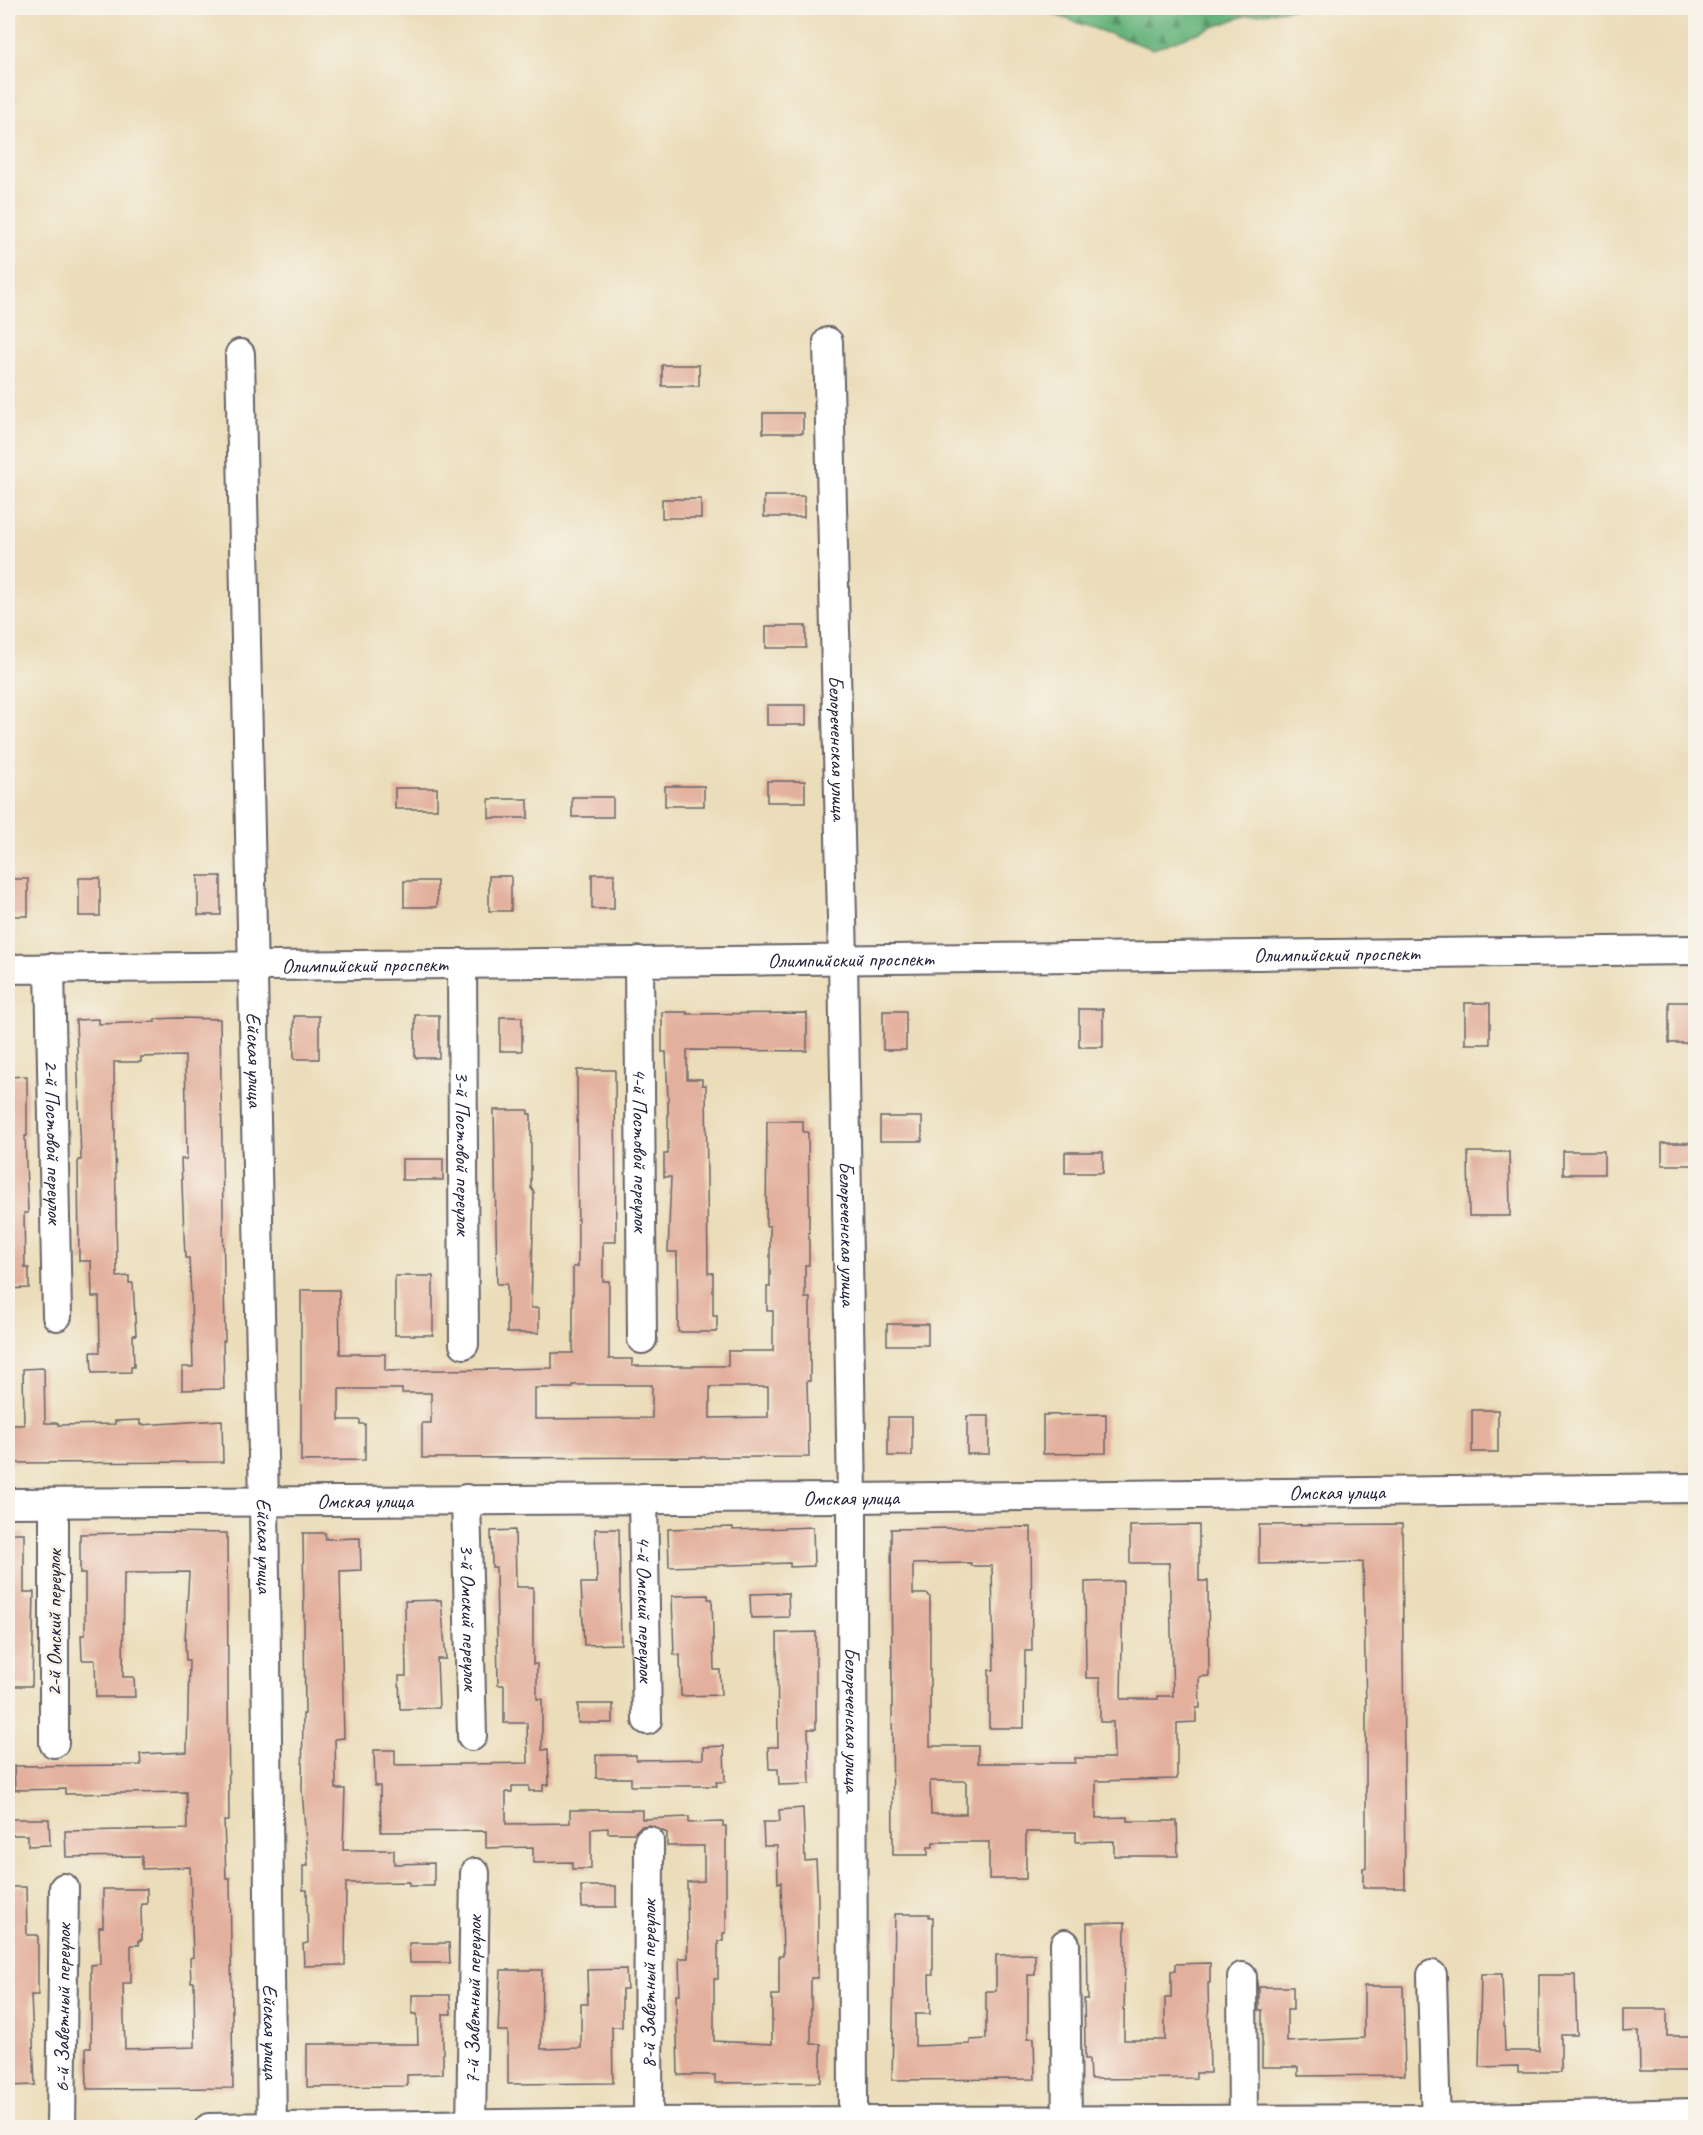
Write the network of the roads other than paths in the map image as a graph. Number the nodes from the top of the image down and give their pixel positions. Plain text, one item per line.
1 (828, 342) dead end
2 (240, 354) dead end
3 (1695, 950) edge
4 (843, 959) junction
5 (639, 961) junction
6 (462, 963) junction
7 (252, 964) junction
8 (50, 968) junction
9 (8, 969) edge
10 (57, 1316) dead end
11 (642, 1339) dead end
12 (464, 1344) dead end
13 (1695, 1488) edge
14 (643, 1498) junction
15 (852, 1498) junction
16 (466, 1499) junction
17 (8, 1503) edge
18 (54, 1503) junction
19 (264, 1503) junction
20 (647, 1720) dead end
21 (472, 1736) dead end
22 (54, 1743) dead end
23 (649, 1841) dead end
24 (475, 1873) dead end
25 (64, 1888) dead end
26 (1065, 1944) dead end
27 (1432, 1975) dead end
28 (1242, 1977) dead end
29 (1695, 2113) edge
30 (1604, 2121) edge
31 (1067, 2123) edge
32 (1243, 2123) edge
33 (1436, 2123) edge
34 (648, 2125) edge
35 (853, 2125) edge
36 (471, 2126) edge
37 (61, 2127) edge
38 (209, 2127) edge
39 (272, 2127) edge

1 - 4 street, Белореченская улица
2 - 7 street, Ейская улица
3 - 4 street, Олимпийский проспект
4 - 5 street, Олимпийский проспект
4 - 15 street, Белореченская улица
5 - 6 street, Олимпийский проспект
5 - 11 street, 4-й Постовой переулок
6 - 7 street, Олимпийский проспект
6 - 12 street, 3-й Постовой переулок
7 - 8 street, Олимпийский проспект
7 - 19 street, Ейская улица
8 - 9 street, Олимпийский проспект
8 - 10 street, 2-й Постовой переулок
13 - 15 street, Омская улица
14 - 15 street, Омская улица
14 - 16 street, Омская улица
14 - 20 street, 4-й Омский переулок
15 - 35 street, Белореченская улица
16 - 19 street, Омская улица
16 - 21 street, 3-й Омский переулок
17 - 18 street, Омская улица
18 - 19 street, Омская улица
18 - 22 street, 2-й Омский переулок
19 - 39 street, Ейская улица
23 - 34 street, 8-й Заветный переулок
24 - 36 street, 7-й Заветный переулок
25 - 37 street, 6-й Заветный переулок
26 - 31 street
27 - 33 street
28 - 32 street
29 - 30 street
30 - 33 street
31 - 32 street
31 - 35 street
32 - 33 street
34 - 35 street
34 - 36 street
36 - 39 street
38 - 39 street

